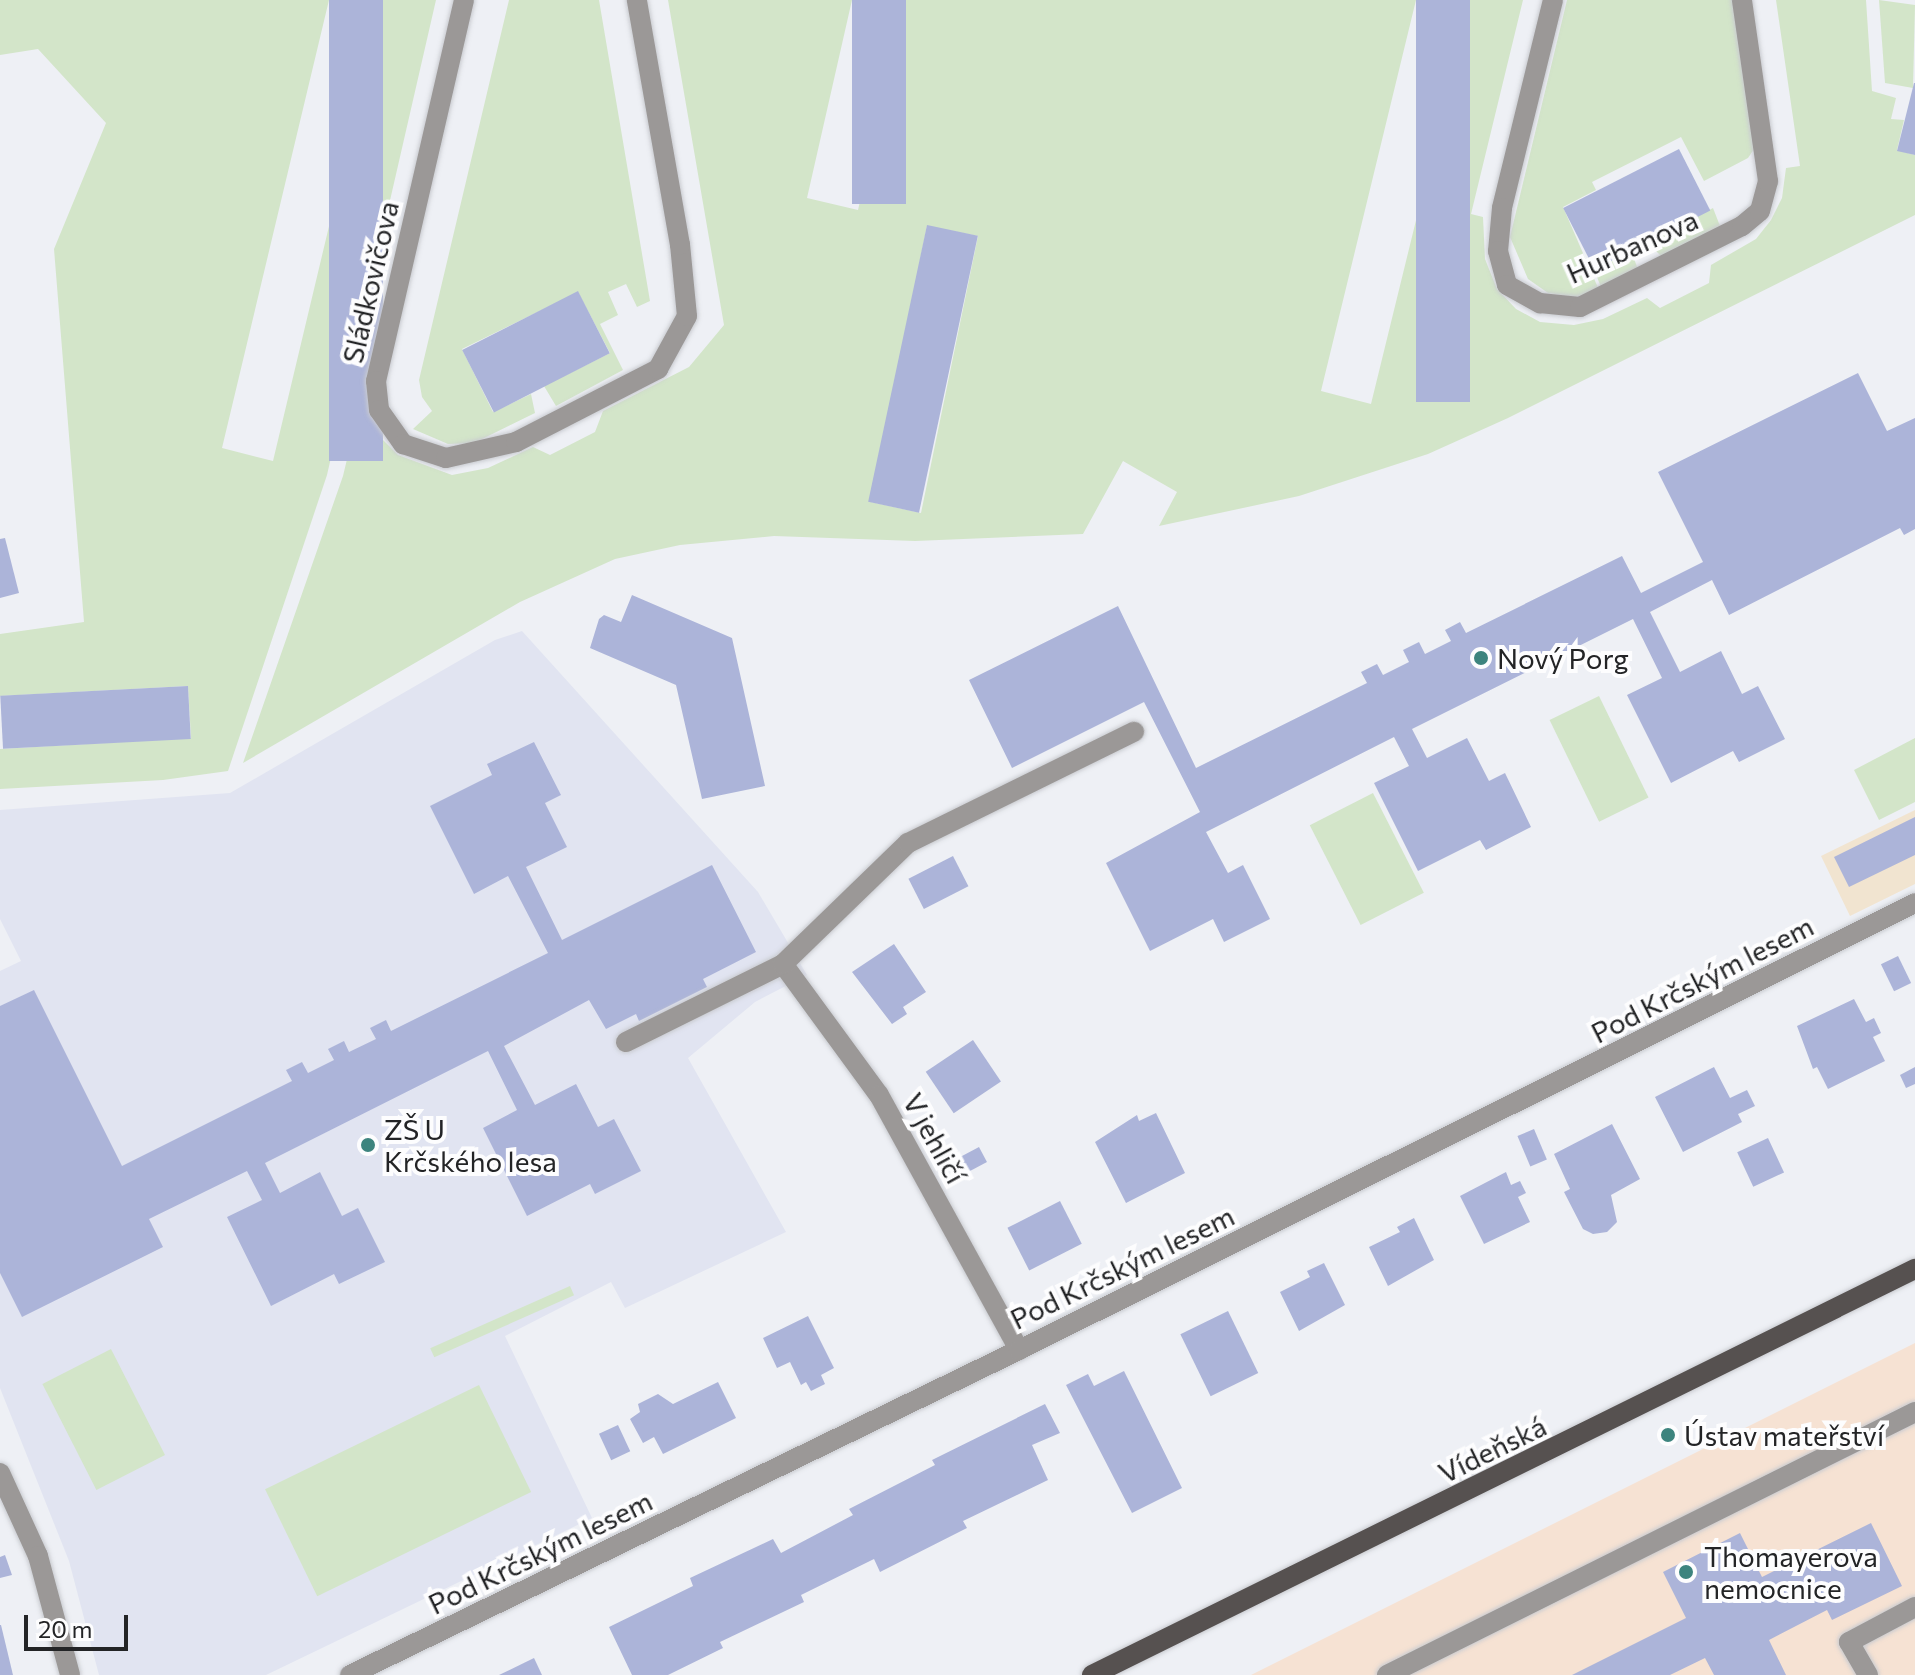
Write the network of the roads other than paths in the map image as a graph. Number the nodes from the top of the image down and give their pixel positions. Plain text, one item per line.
1 (464, 0) edge
2 (637, 0) edge
3 (1553, 0) edge
4 (1742, 0) edge
5 (1134, 732) dead end
6 (1915, 903) edge
7 (783, 964) junction
8 (626, 1042) dead end
9 (1915, 1269) edge
10 (1019, 1350) junction
11 (1915, 1412) edge
12 (0, 1473) edge
13 (1915, 1607) edge
14 (70, 1675) edge
15 (350, 1675) edge
16 (1092, 1675) edge
17 (1387, 1675) edge
18 (1868, 1675) edge

1 - 2 street, Sládkovičova
3 - 4 street, Hurbanova
5 - 7 street
6 - 10 street, Pod Krčským lesem
7 - 8 street
7 - 10 street, V jehličí
9 - 16 main road, Vídeňská
10 - 15 street, Pod Krčským lesem
11 - 17 street
12 - 14 street
13 - 18 street

